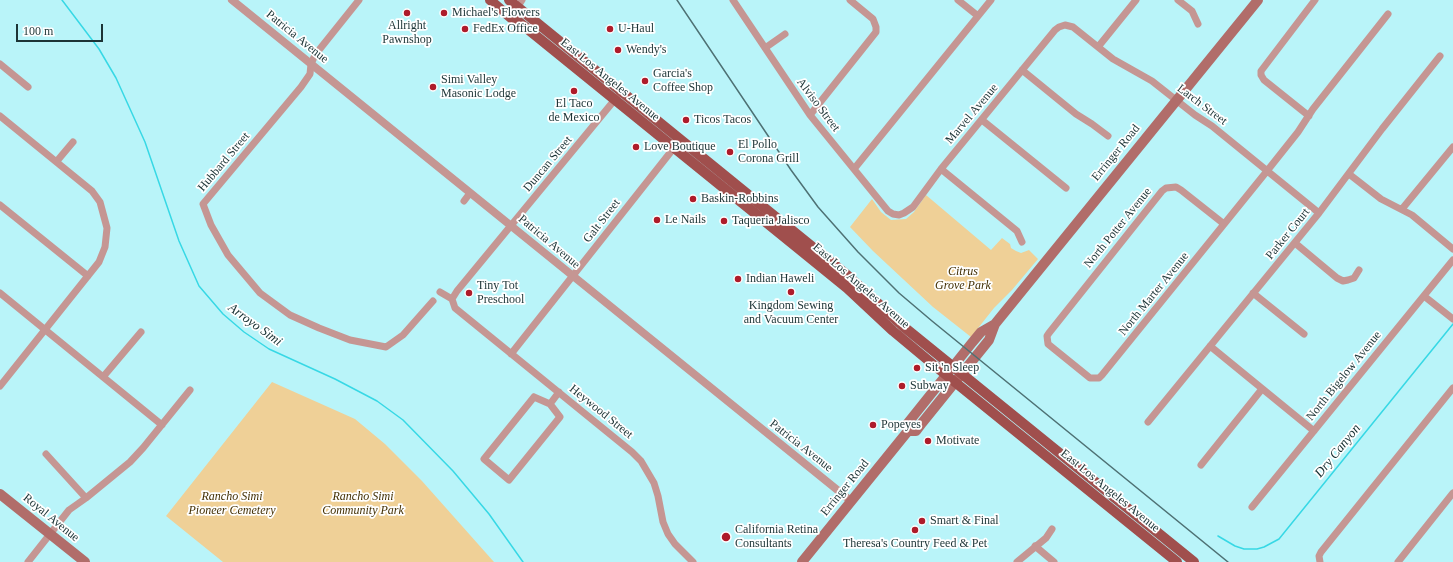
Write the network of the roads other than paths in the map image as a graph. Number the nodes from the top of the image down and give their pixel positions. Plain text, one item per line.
1 (232, 0) edge
2 (359, 0) edge
3 (490, 0) edge
4 (509, 0) edge
5 (733, 0) edge
6 (850, 0) edge
7 (958, 0) edge
8 (991, 0) edge
9 (1136, 0) edge
10 (1178, 0) edge
11 (1258, 0) edge
12 (1315, 0) edge
13 (520, 4) edge
14 (1388, 14) dead end
15 (978, 16) junction
16 (511, 18) junction
17 (1198, 24) dead end
18 (1065, 25) joint
19 (785, 34) dead end
20 (1098, 47) junction
21 (764, 48) junction
22 (1440, 56) dead end
23 (0, 64) edge
24 (311, 64) junction
25 (1022, 70) junction
26 (28, 87) dead end
27 (622, 93) junction
28 (614, 100) junction
29 (1177, 100) junction
30 (810, 115) junction
31 (0, 116) edge
32 (1309, 116) junction
33 (982, 120) junction
34 (1108, 136) dead end
35 (680, 139) junction
36 (73, 142) dead end
37 (1453, 146) edge
38 (674, 148) junction
39 (57, 161) junction
40 (854, 169) junction
41 (941, 169) junction
42 (1267, 171) junction
43 (1349, 174) junction
44 (1066, 188) dead end
45 (470, 193) junction
46 (464, 201) dead end
47 (0, 205) edge
48 (1402, 209) junction
49 (1319, 213) junction
50 (896, 214) joint
51 (1224, 224) junction
52 (511, 226) junction
53 (1022, 242) dead end
54 (1295, 243) junction
55 (1453, 249) edge
56 (1453, 260) edge
57 (1359, 270) dead end
58 (88, 276) junction
59 (572, 277) junction
60 (440, 292) dead end
61 (0, 293) edge
62 (1253, 293) junction
63 (1424, 296) junction
64 (452, 299) junction
65 (433, 301) dead end
66 (1453, 319) edge
67 (995, 324) junction
68 (45, 330) junction
69 (141, 332) dead end
70 (1304, 334) dead end
71 (1047, 340) joint
72 (1210, 346) junction
73 (511, 354) junction
74 (953, 367) junction
75 (962, 374) junction
76 (946, 375) junction
77 (103, 377) junction
78 (955, 382) junction
79 (1, 384) edge
80 (1453, 388) edge
81 (1262, 389) junction
82 (190, 390) dead end
83 (559, 392) junction
84 (550, 404) junction
85 (1148, 422) dead end
86 (162, 425) junction
87 (1314, 430) junction
88 (908, 431) junction
89 (46, 454) dead end
90 (1201, 465) dead end
91 (1453, 493) edge
92 (0, 494) edge
93 (86, 498) junction
94 (851, 501) junction
95 (1252, 507) dead end
96 (1052, 529) dead end
97 (51, 534) junction
98 (1036, 546) junction
99 (1319, 561) edge
100 (28, 562) edge
101 (85, 562) edge
102 (693, 562) edge
103 (802, 562) edge
104 (1017, 562) edge
105 (1054, 562) edge
106 (1177, 562) edge
107 (1194, 562) edge
108 (1398, 562) edge

1 - 24 street, Patricia Avenue
2 - 24 street, Hubbard Street
3 - 16 main road, East Los Angeles Avenue
4 - 13 main road, East Los Angeles Avenue
5 - 21 street, Alviso Street
6 - 30 street
7 - 15 street
8 - 15 street
9 - 20 street
10 - 17 street
11 - 29 main road, Erringer Road
12 - 32 street
13 - 16 street
13 - 27 main road, East Los Angeles Avenue
14 - 32 street, North Marter Avenue
15 - 40 street
16 - 28 main road, East Los Angeles Avenue
18 - 20 street, Larch Street
18 - 25 street, Marvel Avenue
19 - 21 street
20 - 29 street, Larch Street
21 - 30 street, Alviso Street
22 - 43 street, Parker Court
23 - 26 street
24 - 45 street, Patricia Avenue
24 - 65 street, Hubbard Street
25 - 33 street, Marvel Avenue
25 - 34 street
27 - 28 street, Duncan Street
27 - 35 main road, East Los Angeles Avenue
28 - 38 main road, East Los Angeles Avenue
28 - 52 street, Duncan Street
29 - 42 street, Larch Street
29 - 67 main road, Erringer Road
30 - 40 street, Alviso Street
31 - 39 street
32 - 42 street, North Marter Avenue
33 - 41 street, Marvel Avenue
33 - 44 street
35 - 38 street, Galt Street
35 - 74 main road, East Los Angeles Avenue
36 - 39 street
37 - 48 street
38 - 59 street, Galt Street
38 - 76 main road, East Los Angeles Avenue
39 - 58 street
40 - 50 street, Alviso Street
41 - 50 street, Marvel Avenue
41 - 53 street
42 - 49 street, Larch Street
42 - 51 street, North Marter Avenue
43 - 48 street
43 - 49 street, Parker Court
45 - 46 street
45 - 52 street, Patricia Avenue
47 - 58 street
48 - 55 street
49 - 54 street, Parker Court
51 - 71 street, North Potter Avenue
51 - 71 street, North Marter Avenue
52 - 59 street, Patricia Avenue
52 - 64 street, Duncan Street
54 - 57 street
54 - 62 street, Parker Court
56 - 63 street, North Bigelow Avenue
58 - 68 street
59 - 73 street, Galt Street
59 - 94 street, Patricia Avenue
60 - 64 street
61 - 68 street
62 - 70 street
62 - 72 street, Parker Court
63 - 66 street
63 - 87 street, North Bigelow Avenue
64 - 73 street, Heywood Street
67 - 74 main road, Erringer Road
67 - 75 main road, Erringer Road
68 - 77 street
68 - 79 street
69 - 77 street
72 - 81 street
72 - 85 street, Parker Court
73 - 83 street, Heywood Street
74 - 75 main road, East Los Angeles Avenue
74 - 76 main road, Erringer Road
75 - 78 main road, Erringer Road
75 - 107 main road, East Los Angeles Avenue
76 - 78 main road, East Los Angeles Avenue
76 - 88 main road, Erringer Road
77 - 86 street
78 - 88 main road, Erringer Road
78 - 106 main road, East Los Angeles Avenue
80 - 99 street
81 - 87 street
81 - 90 street
82 - 86 street
83 - 84 street
83 - 102 street, Heywood Street
84 - 84 street
86 - 93 street
87 - 95 street, North Bigelow Avenue
88 - 94 main road, Erringer Road
89 - 93 street
91 - 108 street
92 - 97 main road, Royal Avenue
93 - 97 street
94 - 103 main road, Erringer Road
96 - 98 street
97 - 100 street
97 - 101 main road, Royal Avenue
98 - 104 street
98 - 105 street

